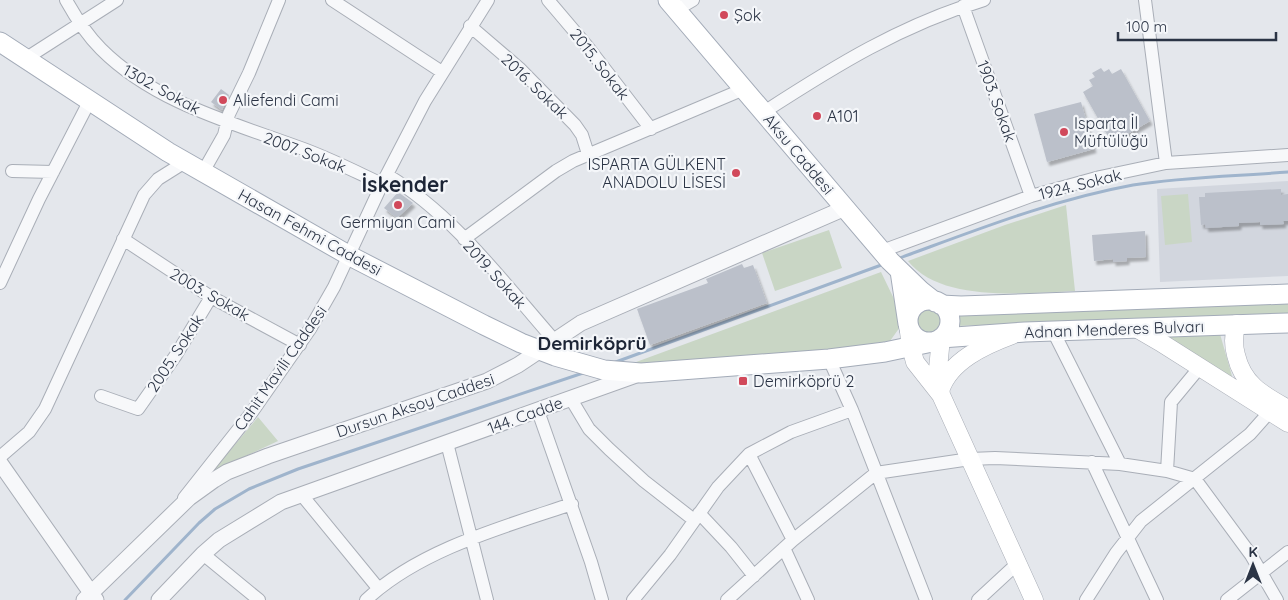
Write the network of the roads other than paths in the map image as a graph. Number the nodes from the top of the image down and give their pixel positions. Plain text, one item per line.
1 (66, 0) edge
2 (117, 0) edge
3 (279, 0) edge
4 (332, 0) edge
5 (488, 0) edge
6 (548, 0) edge
7 (693, 0) edge
8 (984, 0) edge
9 (1145, 0) edge
10 (672, 5) edge
11 (958, 5) edge
12 (80, 23) junction
13 (470, 26) junction
14 (0, 42) edge
15 (25, 59) junction
16 (442, 72) junction
17 (744, 89) junction
18 (89, 102) junction
19 (764, 112) junction
20 (227, 123) junction
21 (651, 129) junction
22 (588, 154) junction
23 (1288, 154) edge
24 (184, 162) junction
25 (1166, 163) junction
26 (12, 171) dead end
27 (53, 172) junction
28 (203, 172) junction
29 (384, 180) junction
30 (1031, 196) junction
31 (845, 208) junction
32 (464, 239) junction
33 (123, 240) junction
34 (882, 251) junction
35 (350, 256) junction
36 (900, 271) junction
37 (0, 283) edge
38 (1288, 294) edge
39 (211, 297) junction
40 (938, 303) junction
41 (996, 304) junction
42 (1288, 323) edge
43 (908, 324) junction
44 (1237, 324) junction
45 (1136, 328) junction
46 (1053, 331) junction
47 (1025, 332) junction
48 (936, 340) junction
49 (300, 344) junction
50 (911, 347) junction
51 (550, 349) junction
52 (829, 359) junction
53 (1200, 367) junction
54 (641, 373) junction
55 (941, 393) junction
56 (101, 396) dead end
57 (572, 398) junction
58 (852, 410) junction
59 (538, 411) junction
60 (1282, 415) edge
61 (447, 444) junction
62 (750, 454) junction
63 (0, 457) edge
64 (970, 459) junction
65 (1092, 462) junction
66 (0, 463) edge
67 (1120, 464) junction
68 (1167, 471) junction
69 (876, 474) junction
70 (1195, 479) junction
71 (301, 494) junction
72 (572, 504) junction
73 (174, 511) junction
74 (697, 516) junction
75 (471, 538) junction
76 (1127, 538) junction
77 (789, 544) junction
78 (1288, 552) edge
79 (202, 554) junction
80 (1018, 563) junction
81 (1262, 574) junction
82 (754, 576) junction
83 (378, 588) junction
84 (90, 598) edge
85 (159, 600) edge
86 (259, 600) edge
87 (366, 600) edge
88 (487, 600) edge
89 (602, 600) edge
90 (633, 600) edge
91 (727, 600) edge
92 (808, 600) edge
93 (926, 600) edge
94 (978, 600) edge
95 (1034, 600) edge
96 (1086, 600) edge
97 (1157, 600) edge
98 (1228, 600) edge
99 (1277, 600) edge

1 - 12 street, 1302. Sokak
2 - 12 street
3 - 20 street
4 - 16 street
5 - 13 street, Cahit Mavili Caddesi
6 - 21 street, 2015. Sokak
7 - 10 street
8 - 11 street
9 - 25 street
10 - 17 main road, Aksu Caddesi
11 - 19 street
11 - 30 street, 1903. Sokak
12 - 15 street
12 - 20 street, 1302. Sokak
13 - 16 street, Cahit Mavili Caddesi
13 - 22 street, 2016. Sokak
14 - 15 main road, Hasan Fehmi Caddesi
15 - 18 main road, Hasan Fehmi Caddesi
16 - 29 street, Cahit Mavili Caddesi
17 - 19 main road, Aksu Caddesi
17 - 21 street
18 - 24 main road, Hasan Fehmi Caddesi
18 - 27 street
19 - 31 main road, Aksu Caddesi
20 - 28 street
20 - 29 street, 2007. Sokak
21 - 22 street
22 - 32 street
23 - 25 street, 1924. Sokak
24 - 28 main road, Hasan Fehmi Caddesi
24 - 33 street
25 - 30 street, 1924. Sokak
26 - 27 street
27 - 37 street
28 - 35 main road, Hasan Fehmi Caddesi
29 - 32 street, 2019. Sokak
29 - 35 street, Cahit Mavili Caddesi
30 - 34 street, 1924. Sokak
31 - 34 main road, Aksu Caddesi
31 - 51 street, Dursun Aksoy Caddesi
32 - 51 street, 2019. Sokak
33 - 39 street, 2003. Sokak
33 - 63 street
34 - 36 main road, Aksu Caddesi
35 - 49 street, Cahit Mavili Caddesi
35 - 51 main road, Hasan Fehmi Caddesi
36 - 40 main road, Aksu Caddesi
36 - 41 main road
36 - 43 main road
38 - 41 main road, Adnan Menderes Bulvarı
39 - 49 street, 2003. Sokak
39 - 56 street, 2005. Sokak
40 - 41 main road, Adnan Menderes Bulvarı
40 - 43 main road
40 - 48 main road
42 - 44 main road, Adnan Menderes Bulvarı
43 - 48 main road
43 - 50 main road
44 - 45 main road, Adnan Menderes Bulvarı
44 - 60 main road
45 - 46 main road, Adnan Menderes Bulvarı
45 - 53 main road
46 - 47 main road, Adnan Menderes Bulvarı
46 - 67 street
47 - 48 main road, Adnan Menderes Bulvarı
47 - 55 main road
48 - 50 main road, 144. Cadde
48 - 55 main road
49 - 73 street, Cahit Mavili Caddesi
50 - 52 main road, 144. Cadde
50 - 55 main road
51 - 54 main road, Hasan Fehmi Caddesi
51 - 73 street, Dursun Aksoy Caddesi
52 - 54 main road, 144. Cadde
52 - 58 street
53 - 60 main road
53 - 68 street
54 - 57 street, 144. Cadde
55 - 64 main road
57 - 59 street, 144. Cadde
57 - 74 street
58 - 62 street
58 - 69 street
59 - 61 street, 144. Cadde
59 - 72 street
60 - 70 street
61 - 71 street, 144. Cadde
61 - 75 street
62 - 74 street
62 - 77 street
64 - 65 street
64 - 69 street
64 - 80 main road
65 - 67 street
65 - 76 street
66 - 84 street
67 - 68 street
68 - 70 street
69 - 77 street
69 - 93 street
70 - 76 street
70 - 81 street
71 - 79 street, 144. Cadde
71 - 83 street
72 - 75 street
72 - 89 street
73 - 84 street, Cahit Mavili Caddesi
74 - 82 street
74 - 90 street
75 - 83 street
75 - 88 street
76 - 96 street
76 - 97 street
77 - 82 street
77 - 92 street
78 - 81 street
79 - 85 street, 144. Cadde
79 - 86 street
80 - 94 street
80 - 95 main road
81 - 98 street
81 - 99 street
82 - 91 street
83 - 87 street

